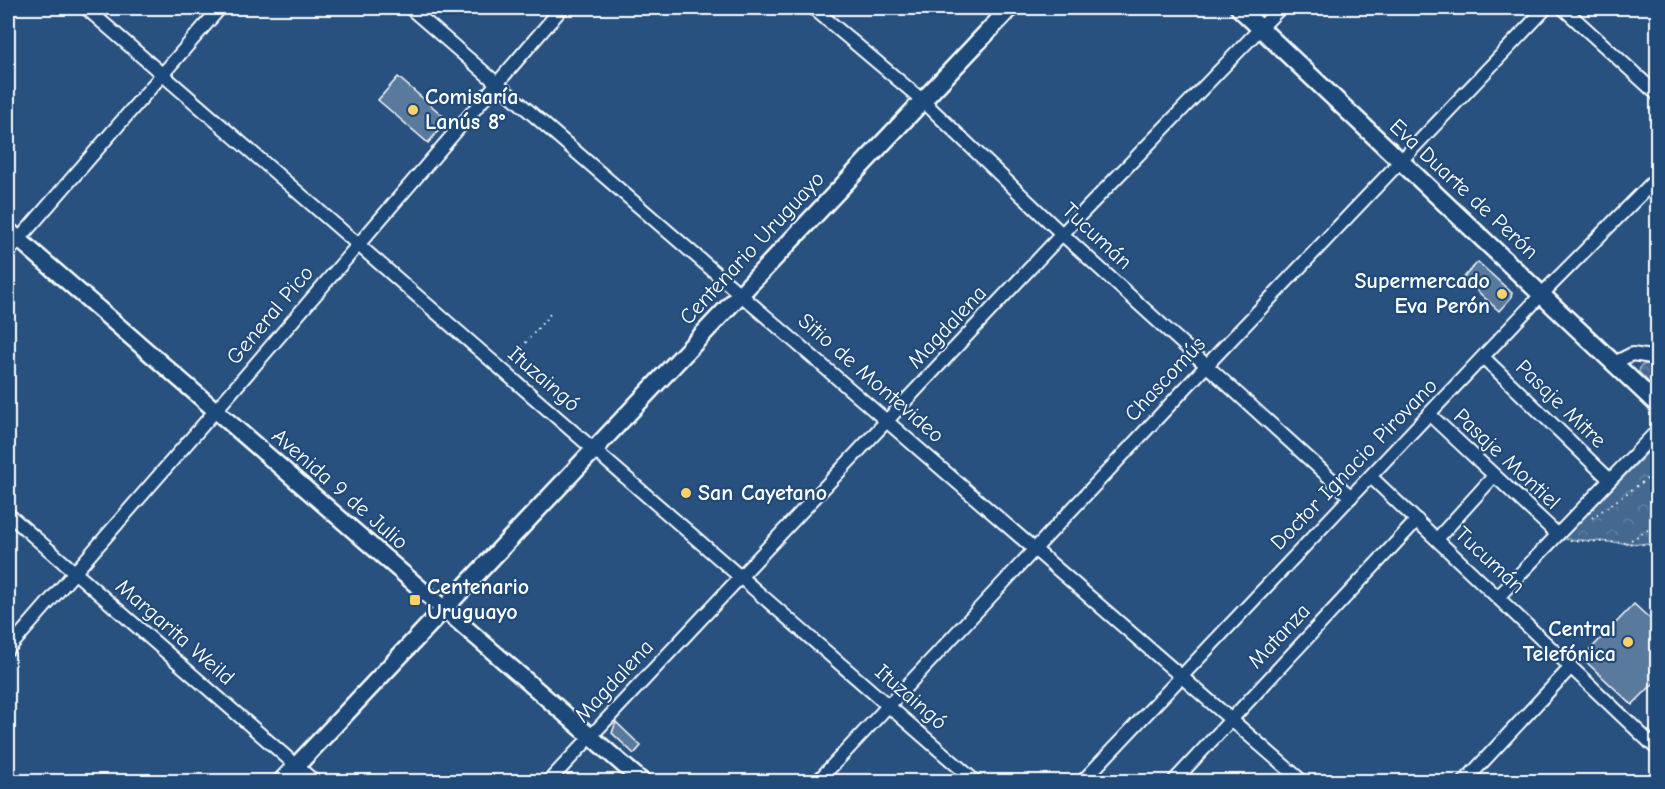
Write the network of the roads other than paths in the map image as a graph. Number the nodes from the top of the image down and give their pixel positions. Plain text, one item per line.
1 (86, 8) edge
2 (220, 8) edge
3 (410, 8) edge
4 (562, 8) edge
5 (813, 8) edge
6 (1011, 8) edge
7 (1239, 8) edge
8 (1280, 8) edge
9 (1546, 8) edge
10 (1563, 8) edge
11 (1260, 28) junction
12 (163, 74) junction
13 (497, 83) junction
14 (1658, 95) edge
15 (922, 100) junction
16 (1402, 162) junction
17 (1658, 177) edge
18 (1062, 234) junction
19 (13, 235) edge
20 (358, 244) junction
21 (8, 252) edge
22 (740, 294) junction
23 (1542, 294) junction
24 (1484, 358) junction
25 (1658, 358) edge
26 (1614, 363) junction
27 (1207, 365) junction
28 (1658, 405) edge
29 (216, 410) junction
30 (1429, 414) junction
31 (888, 420) junction
32 (1658, 430) edge
33 (594, 450) junction
34 (1494, 476) junction
35 (1371, 477) junction
36 (1610, 480) junction
37 (1351, 497) junction
38 (8, 514) edge
39 (1417, 520) junction
40 (1557, 534) junction
41 (1437, 539) junction
42 (1035, 549) junction
43 (75, 572) junction
44 (740, 576) junction
45 (1498, 597) junction
46 (445, 609) junction
47 (8, 649) edge
48 (1571, 667) junction
49 (1180, 677) junction
50 (889, 706) junction
51 (1230, 719) junction
52 (591, 737) junction
53 (1658, 750) edge
54 (296, 765) junction
55 (281, 782) edge
56 (315, 782) edge
57 (548, 782) edge
58 (643, 782) edge
59 (817, 782) edge
60 (975, 782) edge
61 (1082, 782) edge
62 (1173, 782) edge
63 (1302, 782) edge
64 (1464, 782) edge

1 - 12 street, Ituzaingó
2 - 12 street
3 - 13 street, Sitio de Montevideo
4 - 13 street, General Pico
5 - 15 street, Tucumán
6 - 15 main road, Centenario Uruguayo
7 - 11 main road, Eva Duarte de Perón
8 - 11 street, Magdalena
9 - 16 street, Chascomús
10 - 14 street
11 - 16 main road, Eva Duarte de Perón
11 - 18 street, Magdalena
12 - 19 street
12 - 20 street, Ituzaingó
13 - 20 street, General Pico
13 - 22 street, Sitio de Montevideo
15 - 18 street, Tucumán
15 - 22 main road, Centenario Uruguayo
16 - 23 main road, Eva Duarte de Perón
16 - 27 street, Chascomús
17 - 23 street, Doctor Ignacio Pirovano
18 - 27 street, Tucumán
18 - 31 street, Magdalena
19 - 21 street
19 - 29 street, Avenida 9 de Julio
20 - 29 street, General Pico
20 - 33 street, Ituzaingó
22 - 31 street, Sitio de Montevideo
22 - 33 main road, Centenario Uruguayo
23 - 24 street, Doctor Ignacio Pirovano
23 - 26 main road, Eva Duarte de Perón
24 - 30 street, Doctor Ignacio Pirovano
24 - 36 street, Pasaje Mitre
25 - 26 street
26 - 28 main road, Eva Duarte de Perón
27 - 37 street, Tucumán
27 - 42 street, Chascomús
29 - 43 street, General Pico
29 - 46 street, Avenida 9 de Julio
30 - 34 street, Pasaje Montiel
30 - 35 street, Doctor Ignacio Pirovano
31 - 42 street, Sitio de Montevideo
31 - 44 street, Magdalena
32 - 36 street
33 - 44 street, Ituzaingó
33 - 46 main road, Centenario Uruguayo
34 - 40 street, Pasaje Montiel
34 - 41 street
35 - 37 street, Doctor Ignacio Pirovano
35 - 39 street, Tucumán
36 - 40 street
37 - 49 street, Doctor Ignacio Pirovano
38 - 43 street, Margarita Weild
39 - 41 street, Tucumán
39 - 51 street, Matanza
40 - 45 street
41 - 45 street, Tucumán
42 - 49 street, Sitio de Montevideo
42 - 50 street, Chascomús
43 - 47 street, General Pico
43 - 54 street, Margarita Weild
44 - 50 street, Ituzaingó
44 - 52 street, Magdalena
45 - 48 street, Tucumán
46 - 52 street, Avenida 9 de Julio
46 - 54 main road, Centenario Uruguayo
48 - 53 street, Tucumán
48 - 64 street
49 - 51 street, Sitio de Montevideo
49 - 61 street, Doctor Ignacio Pirovano
50 - 59 street, Chascomús
50 - 60 street, Ituzaingó
51 - 62 street, Matanza
51 - 63 street, Sitio de Montevideo
52 - 57 street, Magdalena
52 - 58 street, Avenida 9 de Julio
54 - 55 main road, Centenario Uruguayo
54 - 56 street, Margarita Weild

